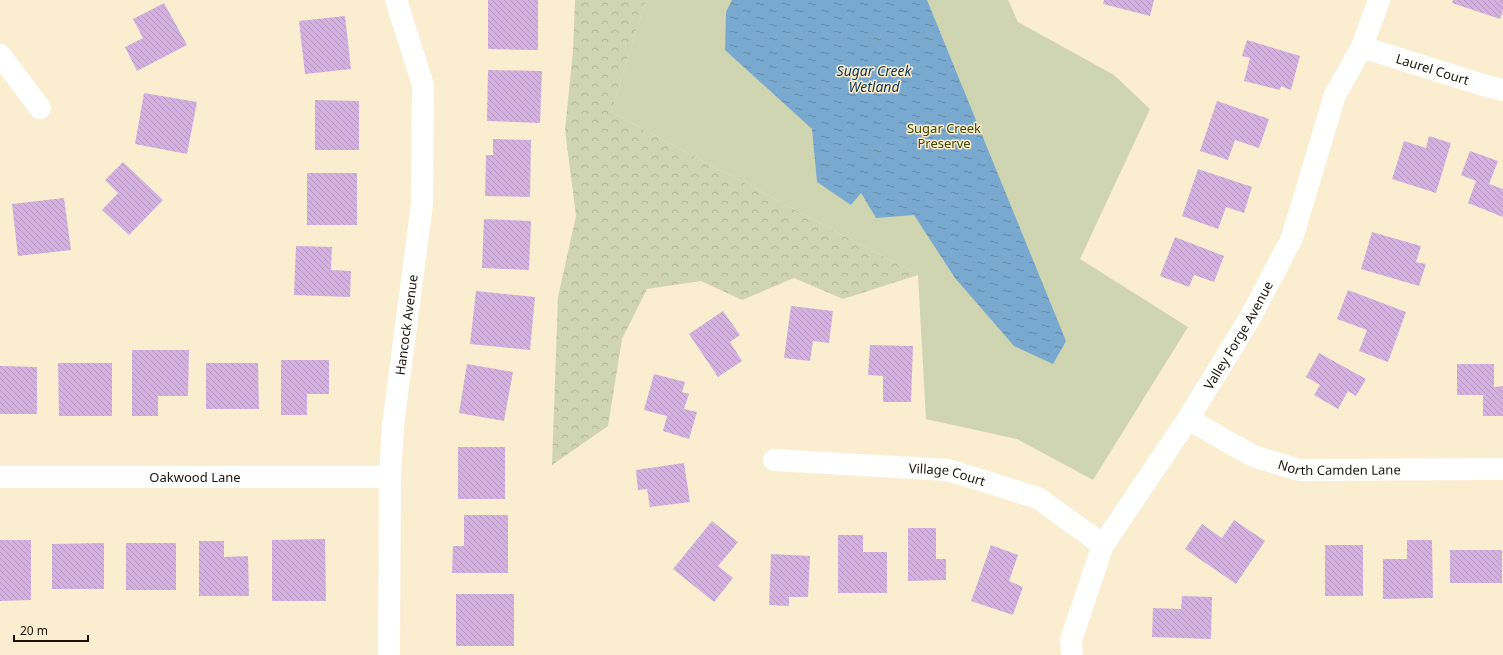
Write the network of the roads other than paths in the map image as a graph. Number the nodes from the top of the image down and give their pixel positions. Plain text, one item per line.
1 (396, 0) edge
2 (1379, 0) edge
3 (1362, 47) junction
4 (0, 55) edge
5 (1503, 90) edge
6 (40, 108) dead end
7 (1188, 419) junction
8 (774, 460) dead end
9 (1503, 469) edge
10 (0, 477) edge
11 (390, 477) junction
12 (1103, 546) junction
13 (389, 655) edge
14 (1072, 655) edge

1 - 11 street, Hancock Avenue
2 - 3 street, Valley Forge Avenue
3 - 5 street, Laurel Court
3 - 7 street, Valley Forge Avenue
4 - 6 street
7 - 9 street, North Camden Lane
7 - 12 street, Valley Forge Avenue
8 - 12 street, Village Court
10 - 11 street, Oakwood Lane
11 - 13 street, Hancock Avenue
12 - 14 street, Valley Forge Avenue

